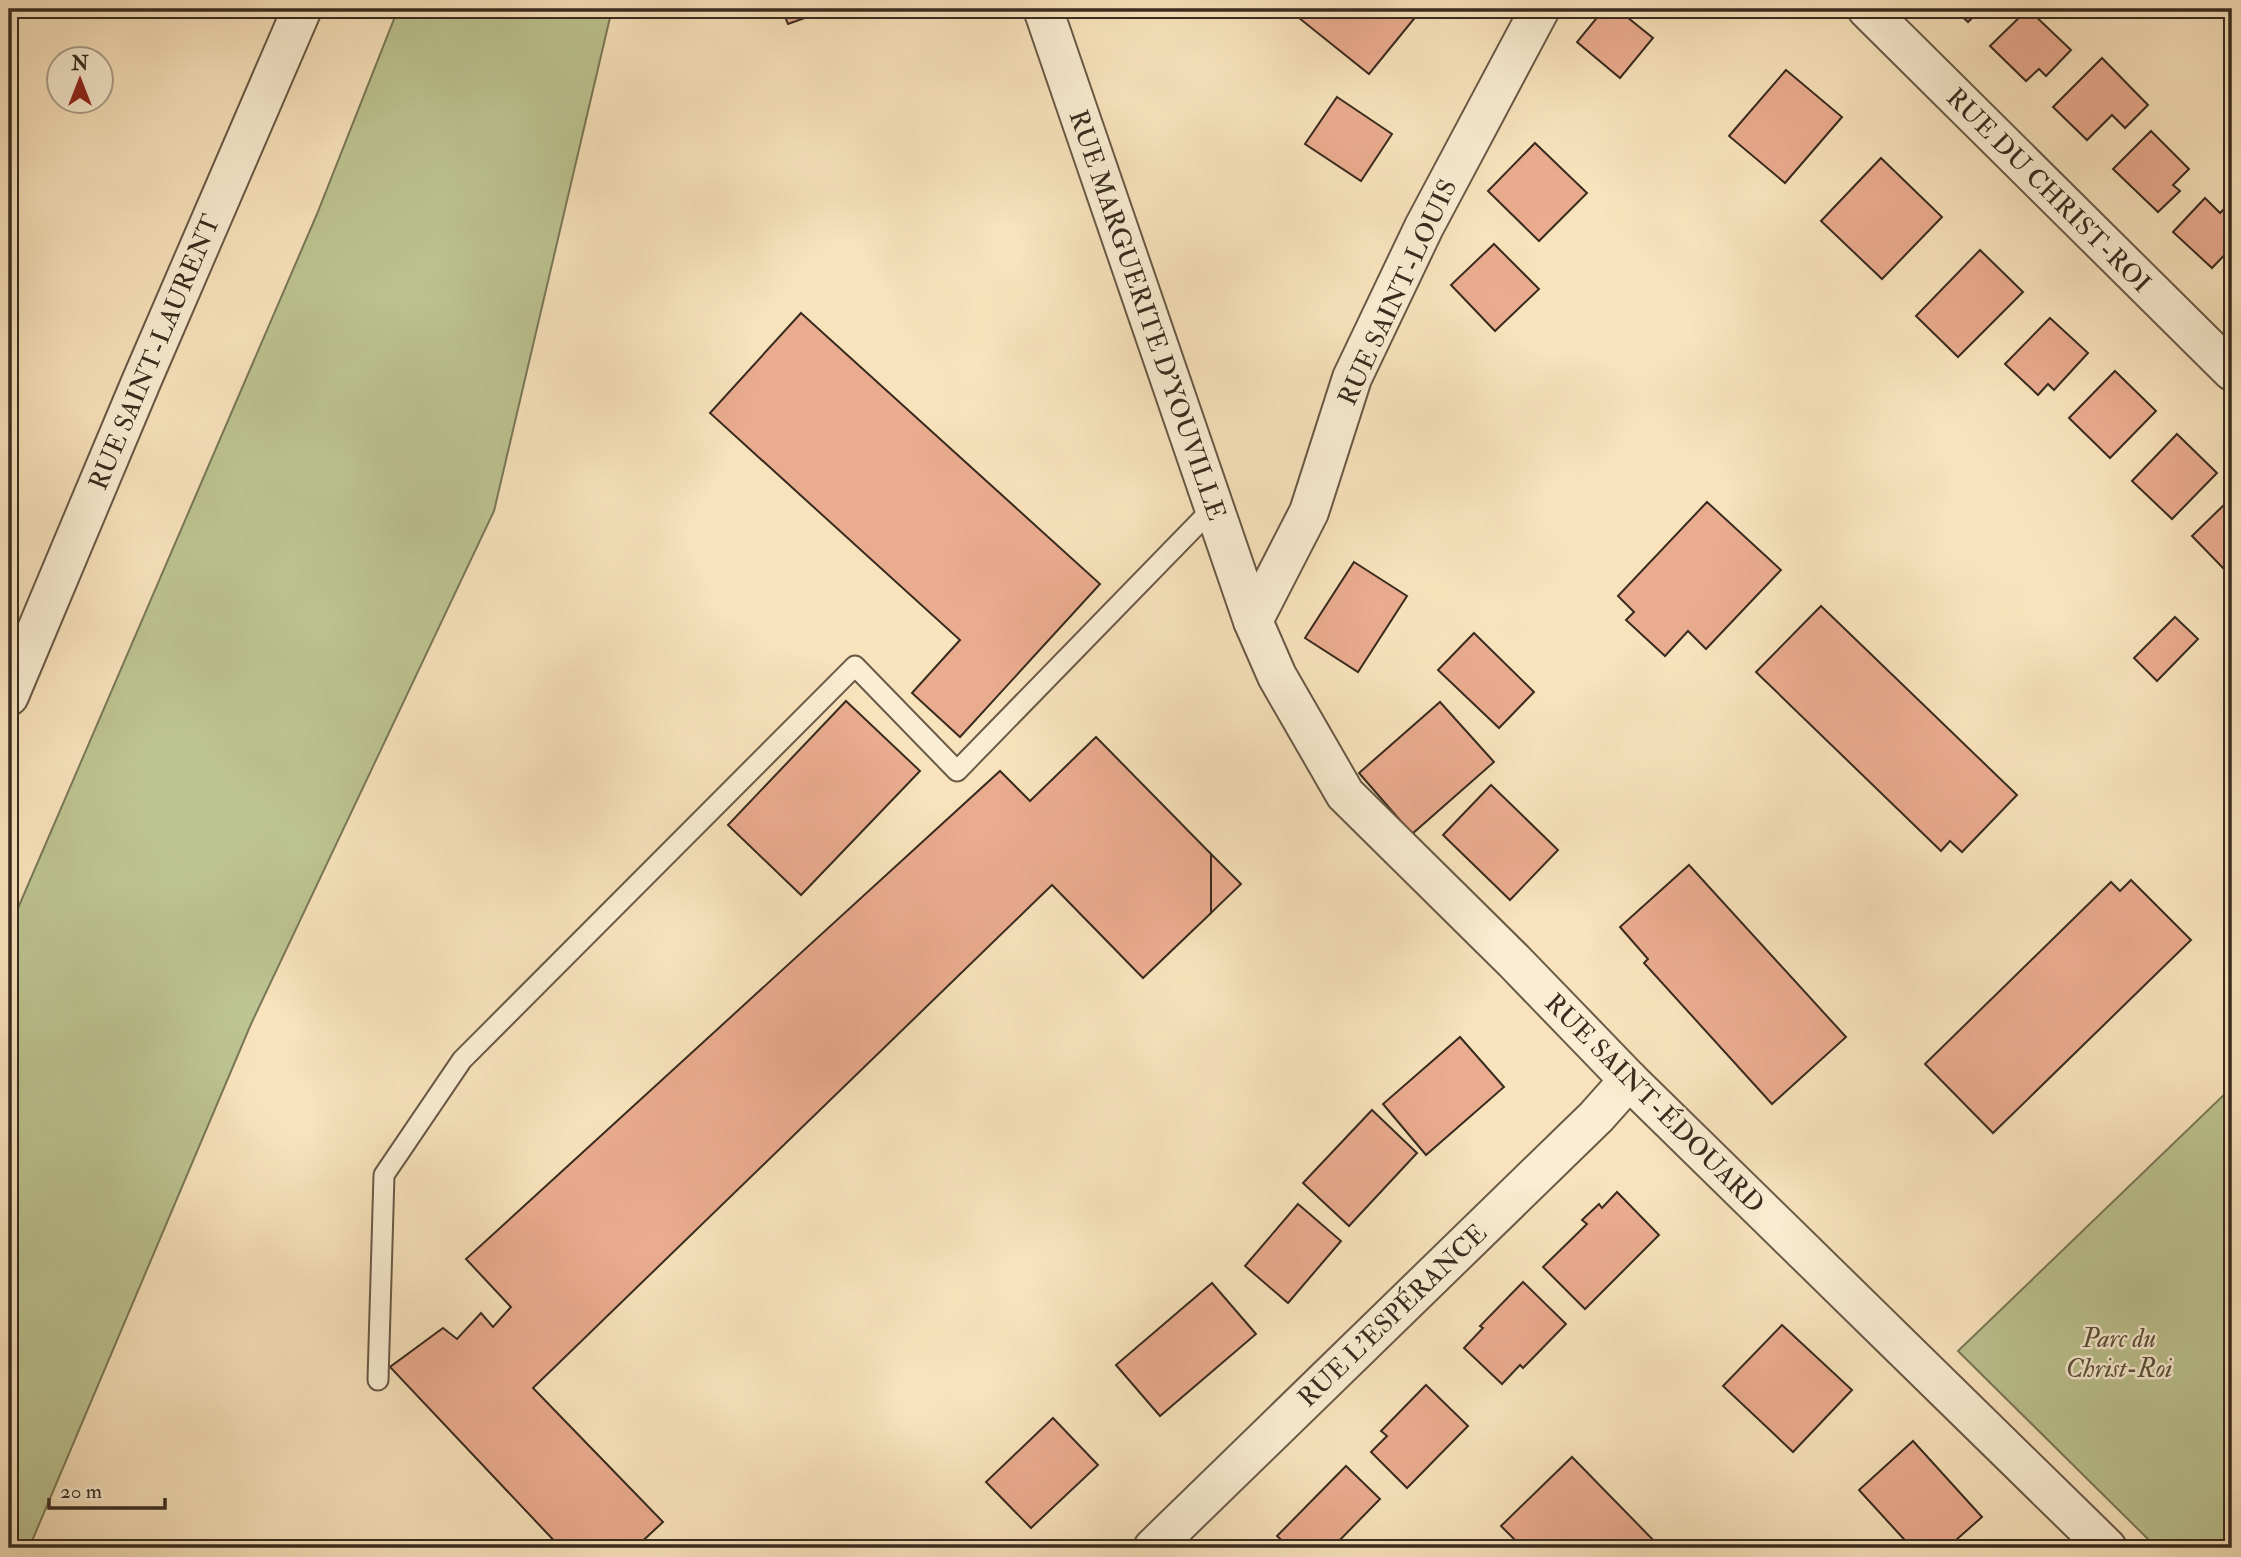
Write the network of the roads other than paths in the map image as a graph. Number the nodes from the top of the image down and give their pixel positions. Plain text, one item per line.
1 (302, 9) edge
2 (1043, 9) edge
3 (1540, 9) edge
4 (1867, 9) edge
5 (2232, 371) edge
6 (1214, 507) junction
7 (1253, 621) junction
8 (9, 696) edge
9 (1629, 1080) junction
10 (378, 1380) dead end
11 (1153, 1548) edge
12 (2107, 1548) edge

1 - 8 street, RUE SAINT-LAURENT
2 - 6 street, RUE MARGUERITE D'YOUVILLE
3 - 7 street, RUE SAINT-LOUIS
4 - 5 street, RUE DU CHRIST-ROI
6 - 7 street, RUE MARGUERITE D'YOUVILLE
6 - 10 lane
7 - 9 street, RUE SAINT-ÉDOUARD
9 - 11 street, RUE L'ESPÉRANCE
9 - 12 street, RUE SAINT-ÉDOUARD

